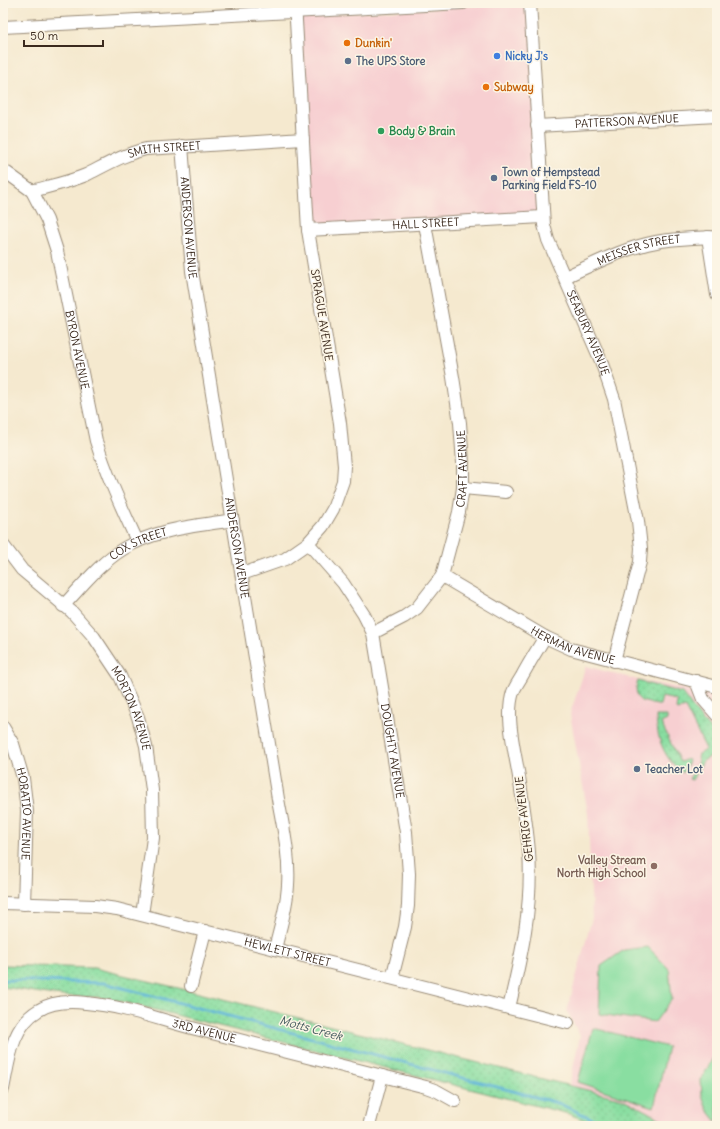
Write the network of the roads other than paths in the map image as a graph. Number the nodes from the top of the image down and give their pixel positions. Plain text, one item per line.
1 (463, 3) edge
2 (530, 3) edge
3 (295, 8) edge
4 (3, 27) edge
5 (717, 116) edge
6 (537, 126) junction
7 (303, 139) junction
8 (182, 146) junction
9 (3, 170) edge
10 (32, 191) junction
11 (542, 217) junction
12 (425, 224) junction
13 (308, 230) junction
14 (712, 237) edge
15 (565, 277) junction
16 (717, 295) edge
17 (463, 488) junction
18 (506, 492) dead end
19 (233, 520) junction
20 (137, 541) junction
21 (308, 543) junction
22 (3, 545) edge
23 (242, 574) junction
24 (442, 576) junction
25 (63, 606) junction
26 (373, 633) junction
27 (545, 637) junction
28 (614, 661) junction
29 (696, 681) junction
30 (717, 686) edge
31 (717, 715) edge
32 (3, 727) edge
33 (3, 904) edge
34 (24, 904) junction
35 (142, 915) junction
36 (205, 931) junction
37 (275, 949) junction
38 (392, 978) junction
39 (191, 986) dead end
40 (509, 1008) junction
41 (568, 1023) dead end
42 (382, 1076) junction
43 (3, 1089) edge
44 (455, 1101) dead end
45 (369, 1126) edge

1 - 3 street
2 - 6 street, SEABURY AVENUE
3 - 4 street
3 - 7 street, SPRAGUE AVENUE
5 - 6 street, PATTERSON AVENUE
6 - 11 street, SEABURY AVENUE
7 - 8 street, SMITH STREET
7 - 13 street, SPRAGUE AVENUE
8 - 10 street, SMITH STREET
8 - 19 street, ANDERSON AVENUE
9 - 10 street, BYRON AVENUE
10 - 20 street, BYRON AVENUE
11 - 12 street, HALL STREET
11 - 15 street, SEABURY AVENUE
12 - 13 street, HALL STREET
12 - 17 street, CRAFT AVENUE
13 - 21 street, SPRAGUE AVENUE
14 - 15 street, MEISSER STREET
14 - 16 street
15 - 28 street, SEABURY AVENUE
17 - 18 street
17 - 24 street, CRAFT AVENUE
19 - 20 street, COX STREET
19 - 23 street, ANDERSON AVENUE
20 - 25 street, COX STREET
21 - 23 street, SPRAGUE AVENUE
21 - 26 street, DOUGHTY AVENUE
22 - 25 street, MORTON AVENUE
23 - 37 street, ANDERSON AVENUE
24 - 26 street, CRAFT AVENUE
24 - 27 street, HERMAN AVENUE
25 - 35 street, MORTON AVENUE
26 - 38 street, DOUGHTY AVENUE
27 - 28 street, HERMAN AVENUE
27 - 40 street, GEHRIG AVENUE
28 - 29 street, HERMAN AVENUE
29 - 30 street, HERMAN AVENUE
29 - 31 street
32 - 34 street, HORATIO AVENUE
33 - 34 street, HEWLETT STREET
34 - 35 street, HEWLETT STREET
35 - 36 street, HEWLETT STREET
36 - 37 street, HEWLETT STREET
36 - 39 street
37 - 38 street, HEWLETT STREET
38 - 40 street, HEWLETT STREET
40 - 41 street, HEWLETT STREET
42 - 43 street, 3RD AVENUE
42 - 44 street, 3RD AVENUE
42 - 45 street

